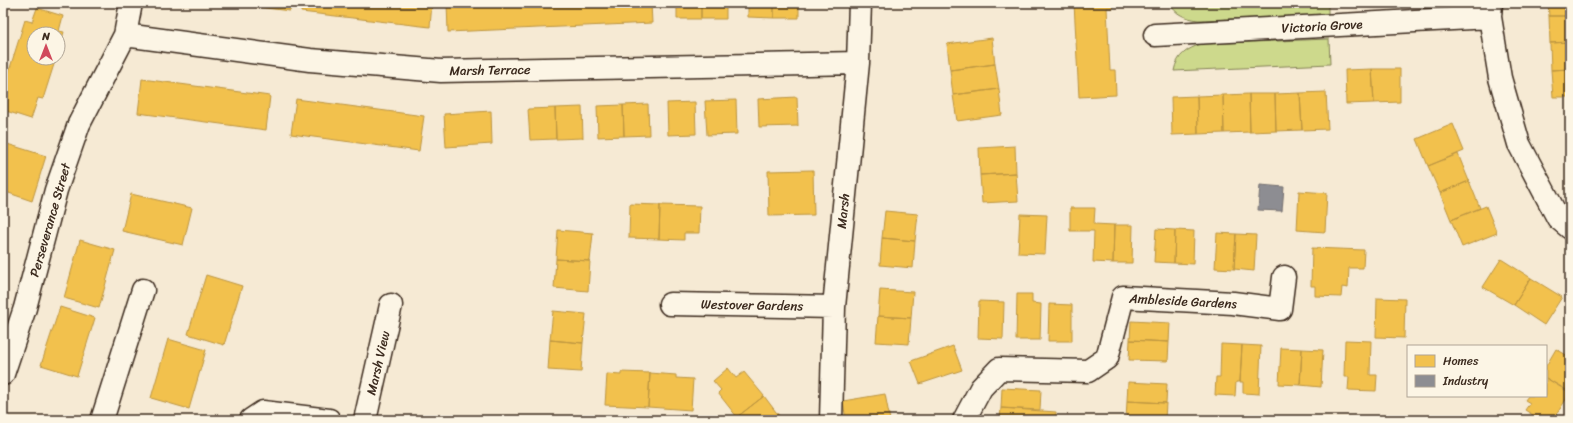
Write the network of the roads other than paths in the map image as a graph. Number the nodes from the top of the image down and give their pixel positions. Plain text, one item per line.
1 (131, 3) edge
2 (860, 3) edge
3 (1491, 10) edge
4 (125, 35) junction
5 (1154, 35) dead end
6 (858, 63) junction
7 (1570, 228) edge
8 (1284, 277) dead end
9 (143, 290) dead end
10 (670, 304) dead end
11 (391, 305) dead end
12 (834, 307) junction
13 (3, 374) edge
14 (102, 420) edge
15 (251, 420) edge
16 (329, 420) edge
17 (365, 420) edge
18 (831, 420) edge
19 (964, 420) edge

1 - 4 street, Perseverance Street
2 - 6 street, Marsh
3 - 5 street, Victoria Grove
3 - 7 street
4 - 6 street, Marsh Terrace
4 - 13 street, Perseverance Street
6 - 12 street, Marsh
8 - 19 street, Ambleside Gardens
9 - 14 street
10 - 12 street, Westover Gardens
11 - 17 street, Marsh View
12 - 18 street, Marsh
15 - 16 street

